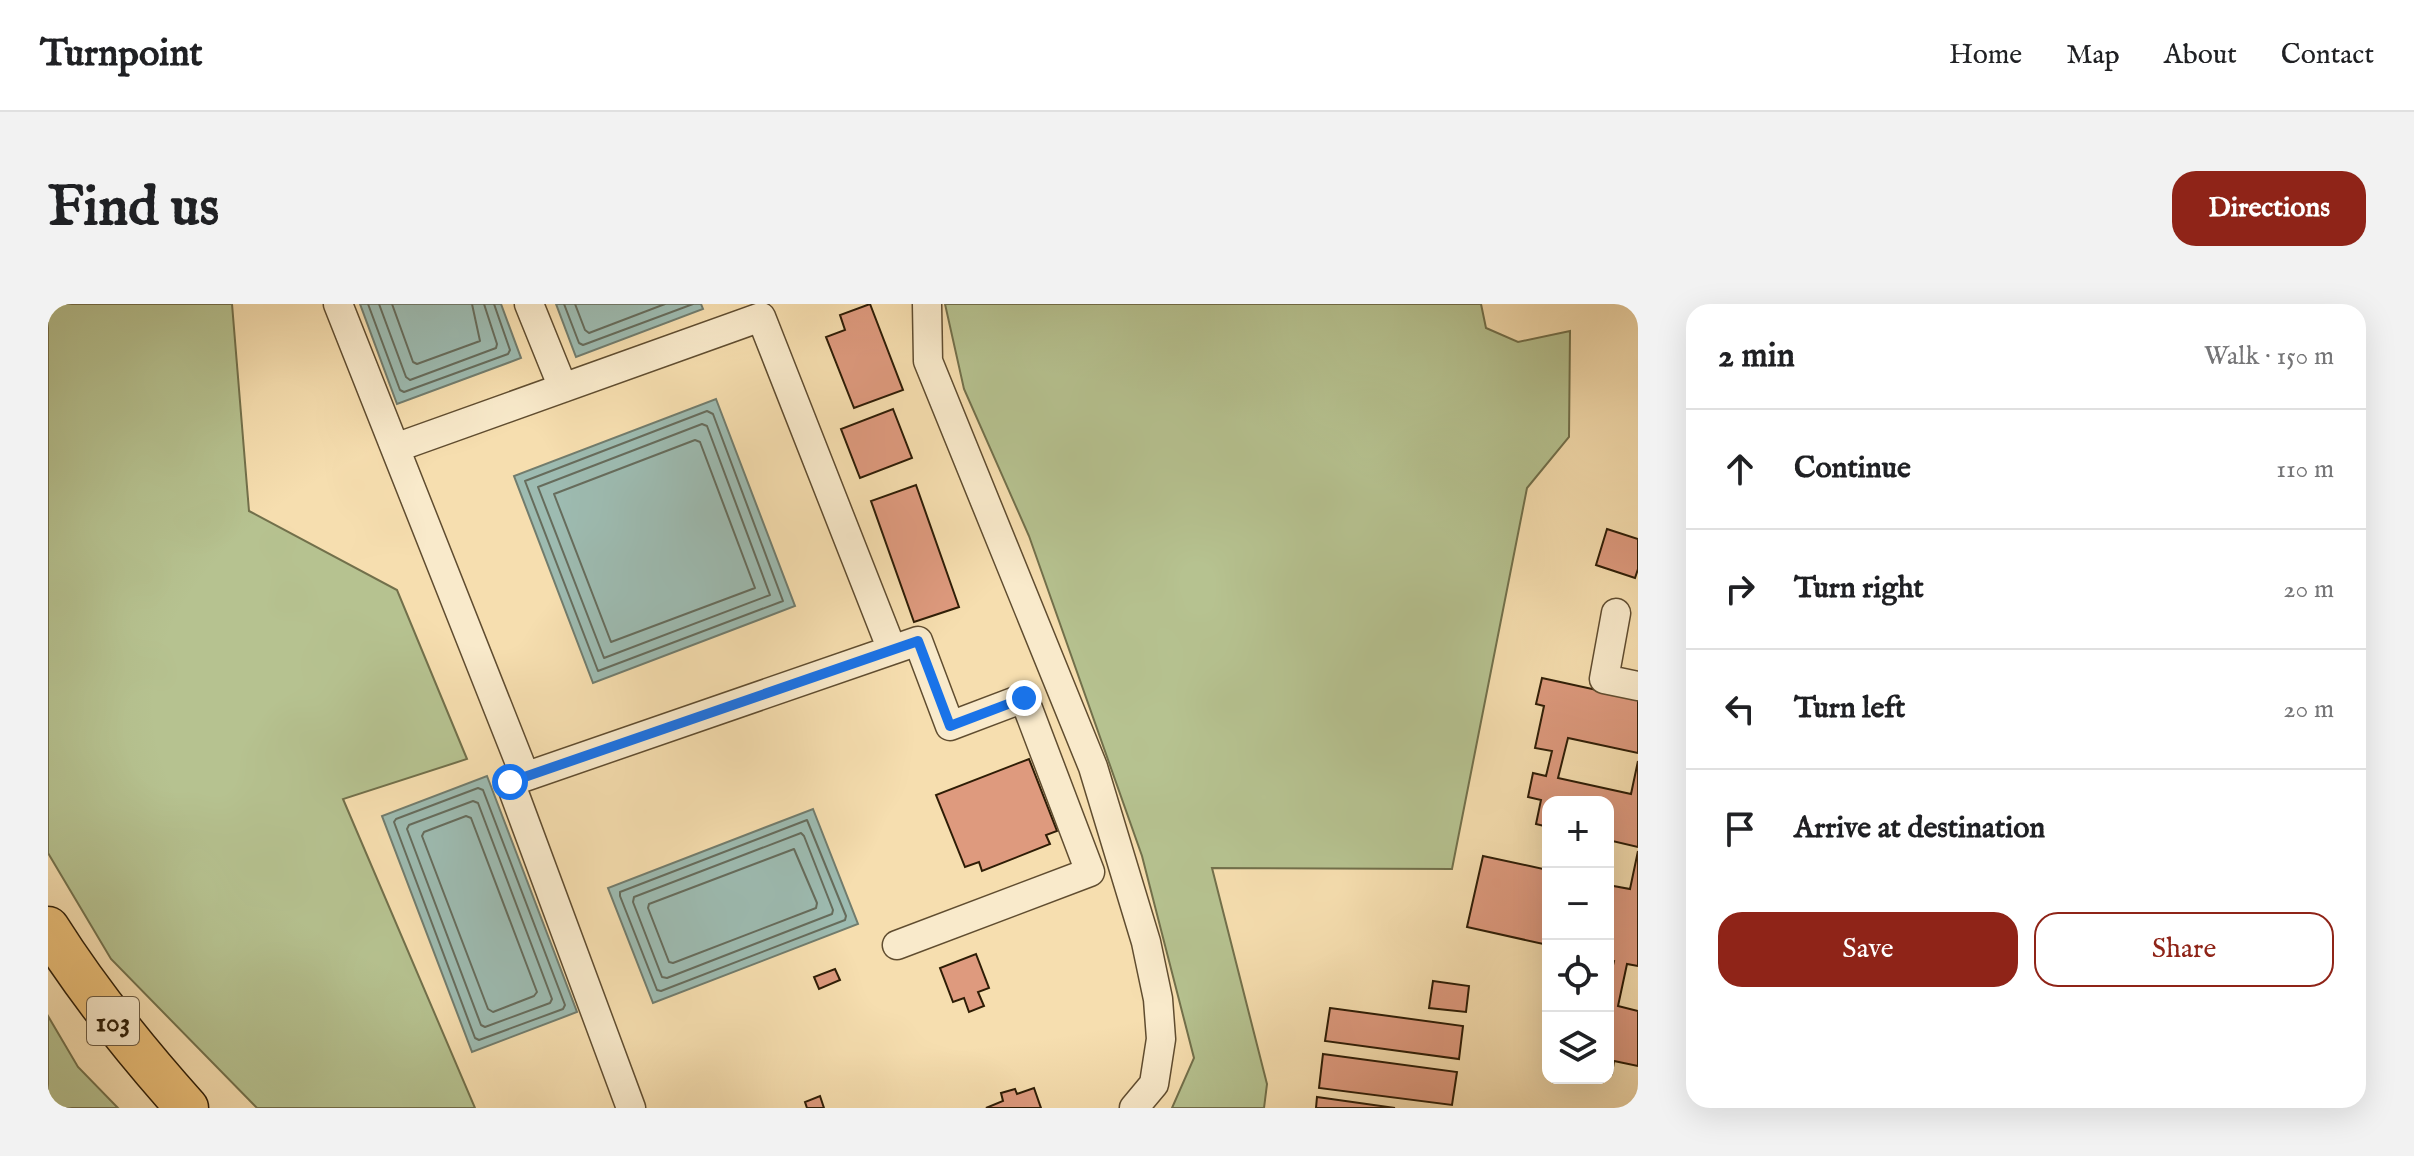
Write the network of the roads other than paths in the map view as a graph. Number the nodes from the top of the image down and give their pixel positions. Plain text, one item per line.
1 (338, 304) edge
2 (529, 304) edge
3 (927, 304) edge
4 (563, 388) junction
5 (395, 448) junction
6 (1616, 613) dead end
7 (892, 650) junction
8 (1638, 686) edge
9 (525, 776) junction
10 (48, 928) edge
11 (897, 945) dead end
12 (187, 1108) edge
13 (631, 1108) edge
14 (1134, 1108) edge

1 - 5 street
2 - 4 street
3 - 14 street
4 - 5 street
4 - 7 street
5 - 9 street
6 - 8 street
7 - 9 street
7 - 11 street
9 - 13 street
10 - 12 highway, 103

